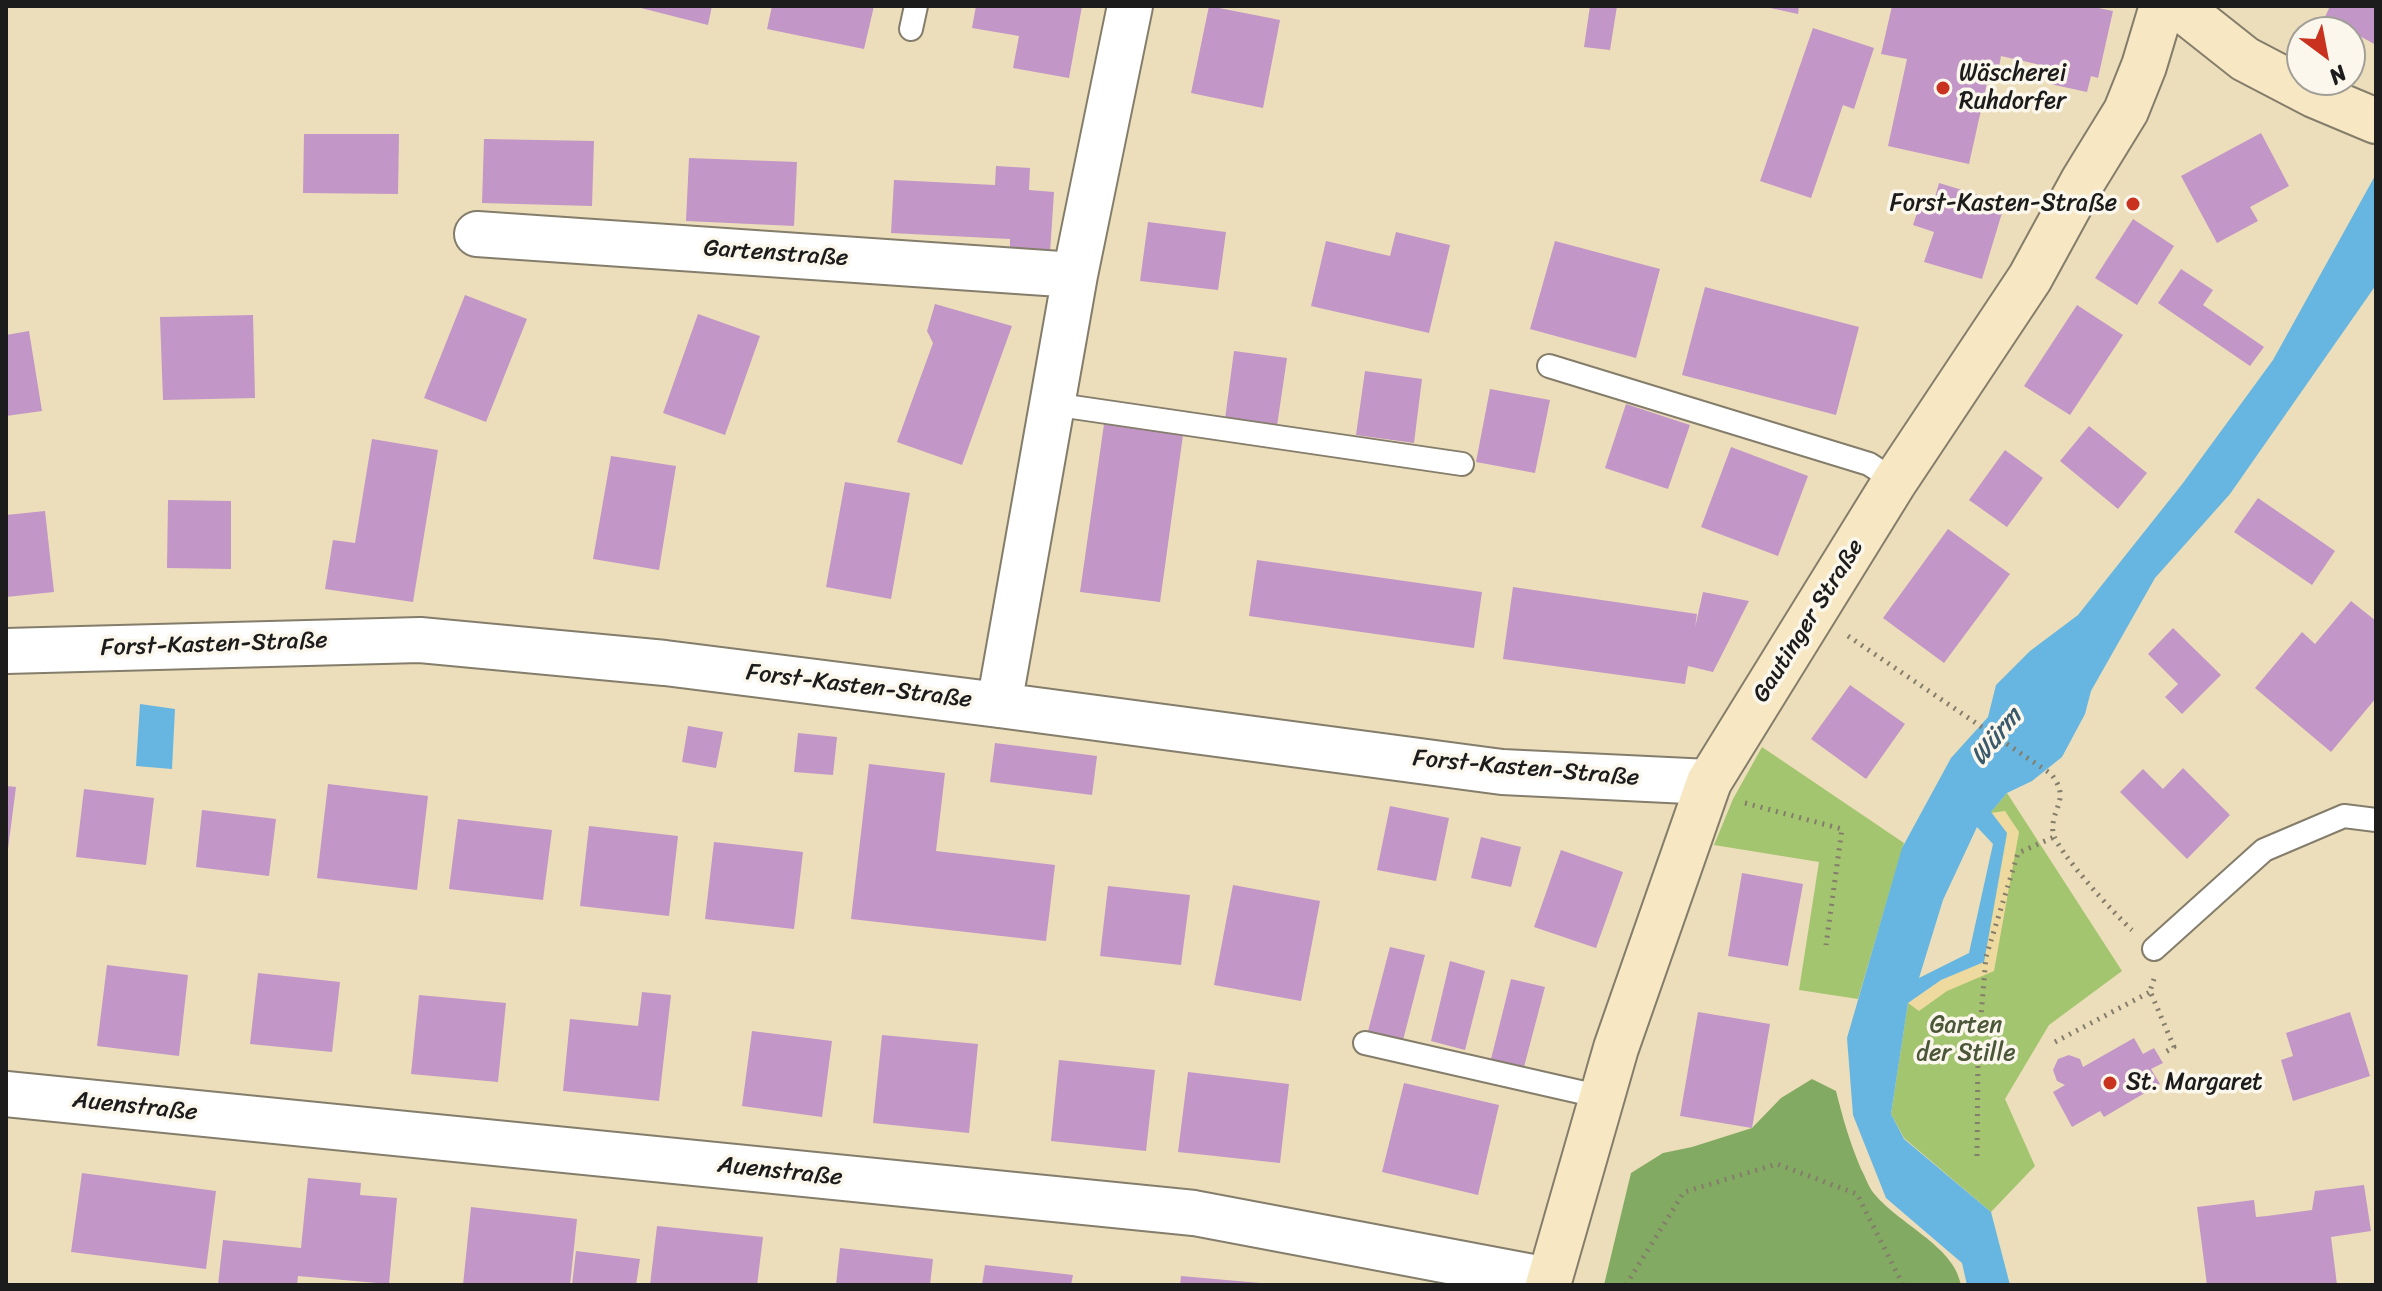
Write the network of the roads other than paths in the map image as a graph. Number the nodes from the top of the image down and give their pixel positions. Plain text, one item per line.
1 (916, 6) edge
2 (1130, 6) edge
3 (2162, 6) edge
4 (2178, 6) edge
5 (911, 29) dead end
6 (2376, 121) edge
7 (477, 234) dead end
8 (1075, 275) junction
9 (1549, 366) dead end
10 (1052, 404) junction
11 (1462, 464) dead end
12 (1895, 481) junction
13 (6, 651) edge
14 (999, 705) junction
15 (1721, 791) junction
16 (2376, 820) edge
17 (2154, 949) road end
18 (1365, 1043) dead end
19 (6, 1094) edge
20 (1602, 1097) junction
21 (1549, 1283) edge

1 - 5 lane
2 - 8 street
3 - 12 main road, Gautinger Straße
4 - 6 main road
7 - 8 street, Gartenstraße
8 - 10 street
9 - 12 lane
10 - 11 lane
10 - 14 street
12 - 15 main road, Gautinger Straße
13 - 14 street, Forst-Kasten-Straße
14 - 15 street, Forst-Kasten-Straße
15 - 20 main road, Gautinger Straße
16 - 17 lane
18 - 20 lane
19 - 21 street, Auenstraße
20 - 21 main road, Gautinger Straße

